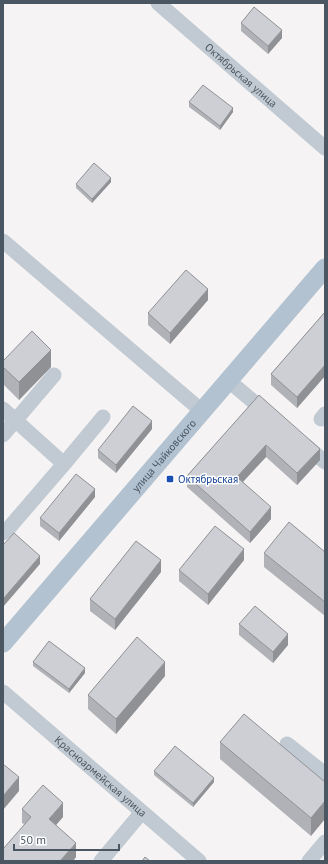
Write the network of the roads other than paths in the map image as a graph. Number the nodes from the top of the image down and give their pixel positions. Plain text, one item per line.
1 (158, 3) edge
2 (325, 148) edge
3 (3, 241) edge
4 (325, 268) edge
5 (54, 375) dead end
6 (229, 381) junction
7 (3, 409) edge
8 (203, 412) junction
9 (103, 417) dead end
10 (16, 420) junction
11 (277, 421) edge
12 (3, 435) edge
13 (295, 437) edge
14 (325, 462) edge
15 (64, 464) junction
16 (5, 529) edge
17 (3, 643) edge
18 (3, 692) edge
19 (287, 744) dead end
20 (325, 774) edge
21 (142, 812) junction
22 (325, 842) edge
23 (101, 861) edge
24 (199, 861) edge
25 (309, 861) edge

1 - 2 street, Октябрьская улица
3 - 8 street
4 - 6 main road, улица Чайковского
5 - 10 street
6 - 8 main road, улица Чайковского
6 - 11 street
7 - 10 street
8 - 17 main road, улица Чайковского
9 - 15 street
10 - 12 street
10 - 15 street
13 - 14 street
15 - 16 street
18 - 21 street, Красноармейская улица
19 - 20 street
21 - 23 street
21 - 24 street, Красноармейская улица
22 - 25 street

